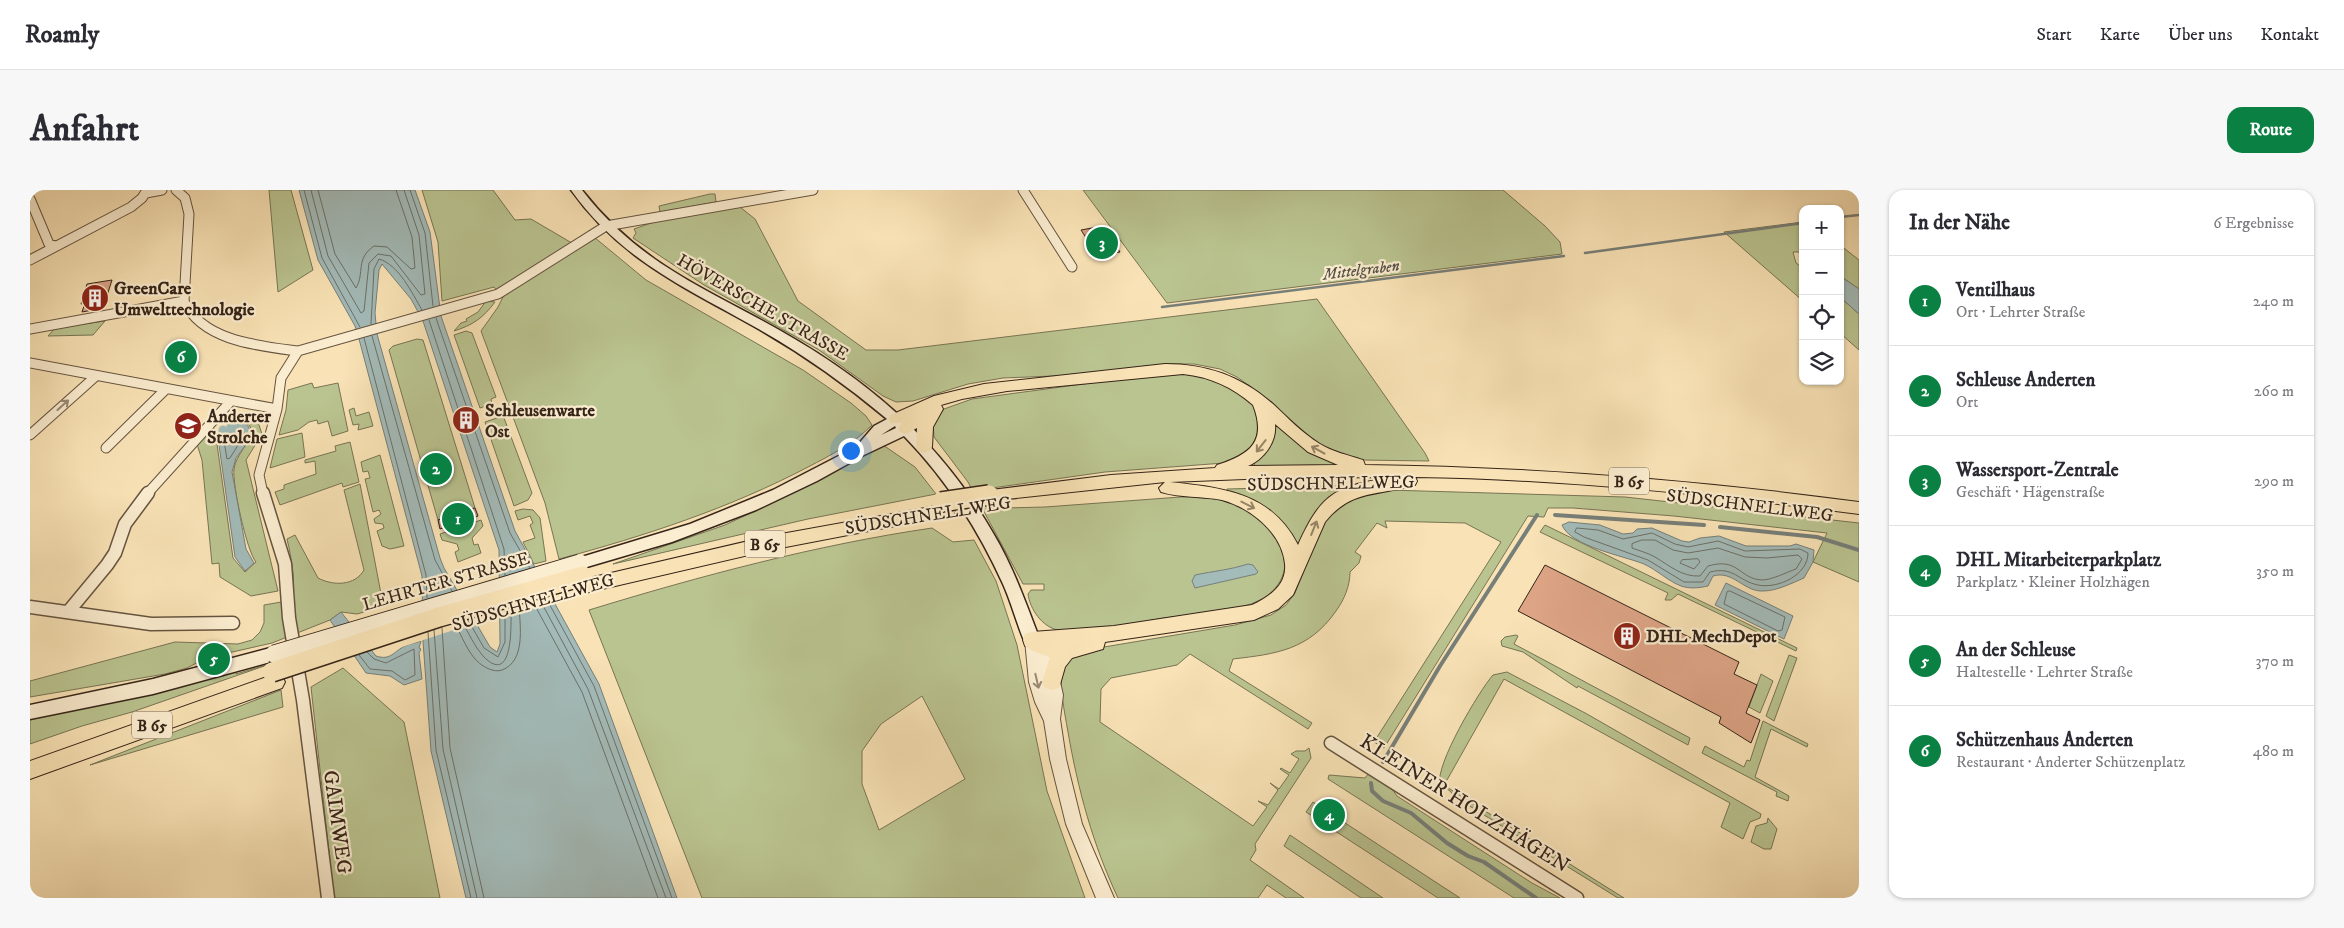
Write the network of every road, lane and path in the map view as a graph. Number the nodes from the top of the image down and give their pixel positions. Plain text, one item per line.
1 (162, 190) edge
2 (176, 190) edge
3 (576, 190) edge
4 (812, 190) edge
5 (1023, 190) edge
6 (146, 192) edge
7 (30, 199) edge
8 (608, 229) junction
9 (55, 246) junction
10 (30, 260) edge
11 (1072, 267) dead end
12 (184, 301) junction
13 (30, 328) edge
14 (298, 351) junction
15 (30, 363) edge
16 (96, 376) junction
17 (166, 389) junction
18 (958, 395) junction
19 (231, 401) junction
20 (1259, 401) junction
21 (277, 409) junction
22 (934, 411) junction
23 (902, 423) junction
24 (30, 435) edge
25 (924, 447) junction
26 (106, 448) dead end
27 (1184, 475) junction
28 (1404, 476) junction
29 (1167, 488) junction
30 (992, 499) junction
31 (1859, 508) edge
32 (1859, 518) edge
33 (1295, 573) junction
34 (583, 575) junction
35 (30, 607) edge
36 (68, 612) junction
37 (233, 622) dead end
38 (1114, 634) junction
39 (1032, 640) junction
40 (1066, 651) junction
41 (274, 669) junction
42 (1052, 682) junction
43 (30, 712) edge
44 (1052, 719) junction
45 (1331, 743) dead end
46 (30, 758) edge
47 (30, 770) edge
48 (328, 898) edge
49 (1105, 898) edge
50 (1577, 898) edge

1 - 6 street
2 - 12 street
3 - 8 main road, HÖVERSCHE STRASSE
4 - 8 street
5 - 11 street
6 - 9 street
7 - 9 street
8 - 14 street
8 - 23 main road, HÖVERSCHE STRASSE
9 - 10 street
12 - 13 street
12 - 14 street
14 - 21 street, GAIMWEG
15 - 16 street
16 - 17 street
24 -> 16 street
17 - 19 street
17 - 26 street
18 - 20 highway
18 - 22 highway
18 - 23 highway
19 - 21 street
19 - 36 street
20 -> 27 highway
28 -> 20 highway
21 - 48 street, GAIMWEG
22 - 23 highway
22 - 25 highway
23 - 25 main road, HÖVERSCHE STRASSE
23 - 34 main road, LEHRTER STRASSE
25 - 39 main road, HÖVERSCHE STRASSE
27 - 28 highway, SÜDSCHNELLWEG / B 65
27 - 30 highway, SÜDSCHNELLWEG / B 65
28 - 29 highway, SÜDSCHNELLWEG / B 65
28 - 31 highway, SÜDSCHNELLWEG / B 65
28 - 32 highway, SÜDSCHNELLWEG / B 65
33 -> 28 highway
29 - 30 highway, SÜDSCHNELLWEG / B 65
29 -> 33 highway
30 - 34 highway, SÜDSCHNELLWEG / B 65
33 - 38 highway
34 - 41 main road, LEHRTER STRASSE, bridge
34 - 41 highway, SÜDSCHNELLWEG / B 65
35 - 36 street
36 - 37 street
38 - 39 highway
38 - 40 highway
39 - 40 highway
39 - 42 street, HÖVERSCHE STRASSE
39 -> 44 street, HÖVERSCHE STRASSE
40 - 42 highway
41 - 43 main road, LEHRTER STRASSE
41 - 46 highway, SÜDSCHNELLWEG / B 65
41 - 47 highway, SÜDSCHNELLWEG / B 65
42 - 44 street, HÖVERSCHE STRASSE
44 - 49 street, HÖVERSCHE STRASSE
45 - 50 street, KLEINER HOLZHÄGEN

